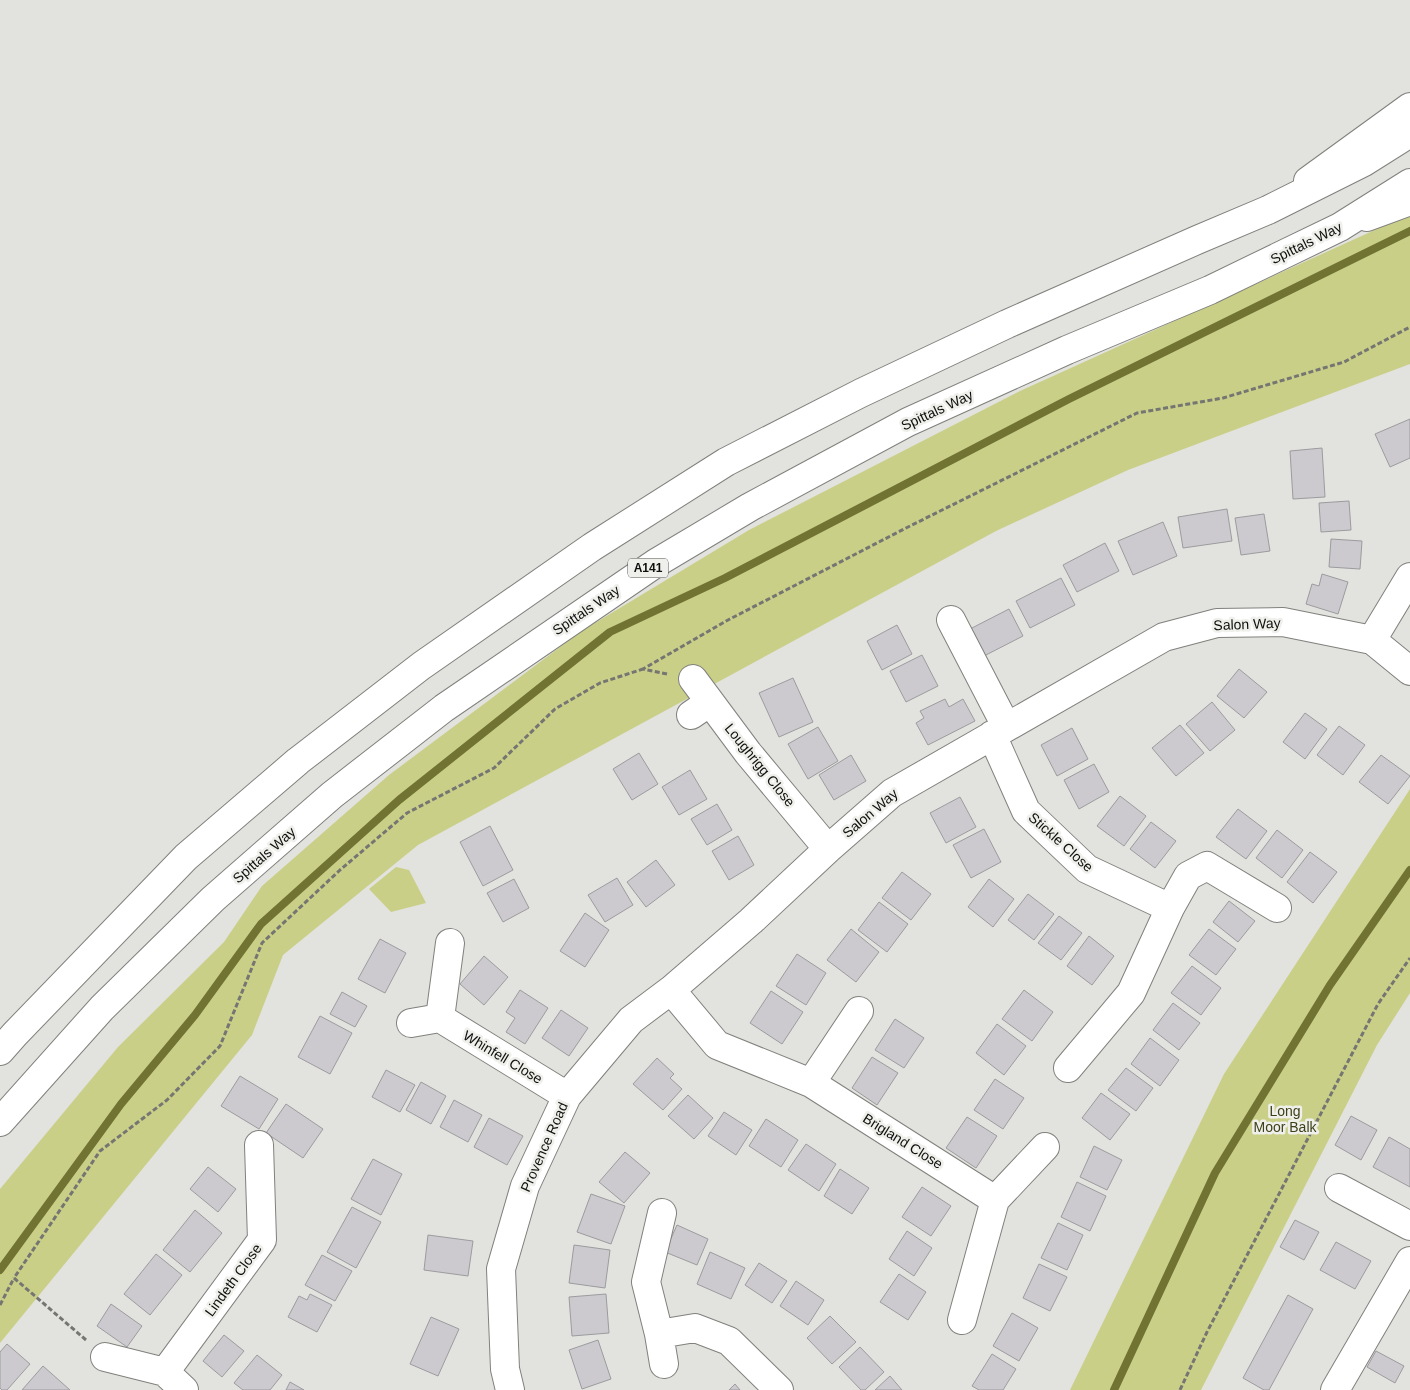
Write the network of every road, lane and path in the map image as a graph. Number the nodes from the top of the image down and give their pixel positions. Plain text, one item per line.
1 (1410, 107) edge
2 (1410, 133) edge
3 (1410, 183) edge
4 (1410, 201) edge
5 (1268, 210) junction
6 (1340, 227) junction
7 (1410, 327) edge
8 (1410, 577) edge
9 (951, 620) dead end
10 (1372, 640) junction
11 (643, 669) junction
12 (1410, 671) edge
13 (694, 679) joint
14 (999, 731) junction
15 (828, 848) junction
16 (1170, 908) junction
17 (1278, 908) dead end
18 (751, 921) joint
19 (450, 944) dead end
20 (1410, 958) edge
21 (671, 990) junction
22 (859, 1012) dead end
23 (440, 1018) junction
24 (411, 1023) dead end
25 (0, 1051) edge
26 (1068, 1068) dead end
27 (811, 1083) junction
28 (567, 1096) junction
29 (0, 1122) edge
30 (259, 1145) dead end
31 (1045, 1147) dead end
32 (1339, 1188) dead end
33 (995, 1200) junction
34 (662, 1213) dead end
35 (1410, 1226) edge
36 (1410, 1261) edge
37 (14, 1278) junction
38 (0, 1305) edge
39 (962, 1320) dead end
40 (659, 1334) junction
41 (105, 1357) joint
42 (664, 1364) dead end
43 (175, 1381) edge
44 (510, 1390) edge
45 (779, 1390) edge
46 (1180, 1390) edge
47 (1335, 1390) edge

1 - 5 main road
2 - 5 main road
3 - 6 main road, Spittals Way / A141
4 - 6 main road
5 - 25 main road
6 - 29 main road, Spittals Way / A141
7 - 11 path
8 - 10 main road
9 - 14 main road
10 - 12 main road, Salon Way
10 - 14 main road, Salon Way
11 - 13 path
11 - 37 path
13 - 15 main road, Loughrigg Close
14 - 15 main road, Salon Way
14 - 16 main road, Stickle Close
15 - 18 main road, Salon Way
16 - 17 main road
16 - 26 main road
18 - 21 main road, Provence Road
19 - 23 main road
20 - 46 path
21 - 27 main road, Brigland Close
21 - 28 main road, Provence Road
22 - 27 main road
23 - 24 main road
23 - 28 main road, Whinfell Close
27 - 33 main road, Brigland Close
28 - 44 main road, Provence Road
30 - 43 main road, Lindeth Close
31 - 33 main road
32 - 35 main road
33 - 39 main road
34 - 40 main road
36 - 47 main road
37 - 38 path
37 - 41 path
40 - 42 main road
40 - 45 main road
41 - 43 main road

